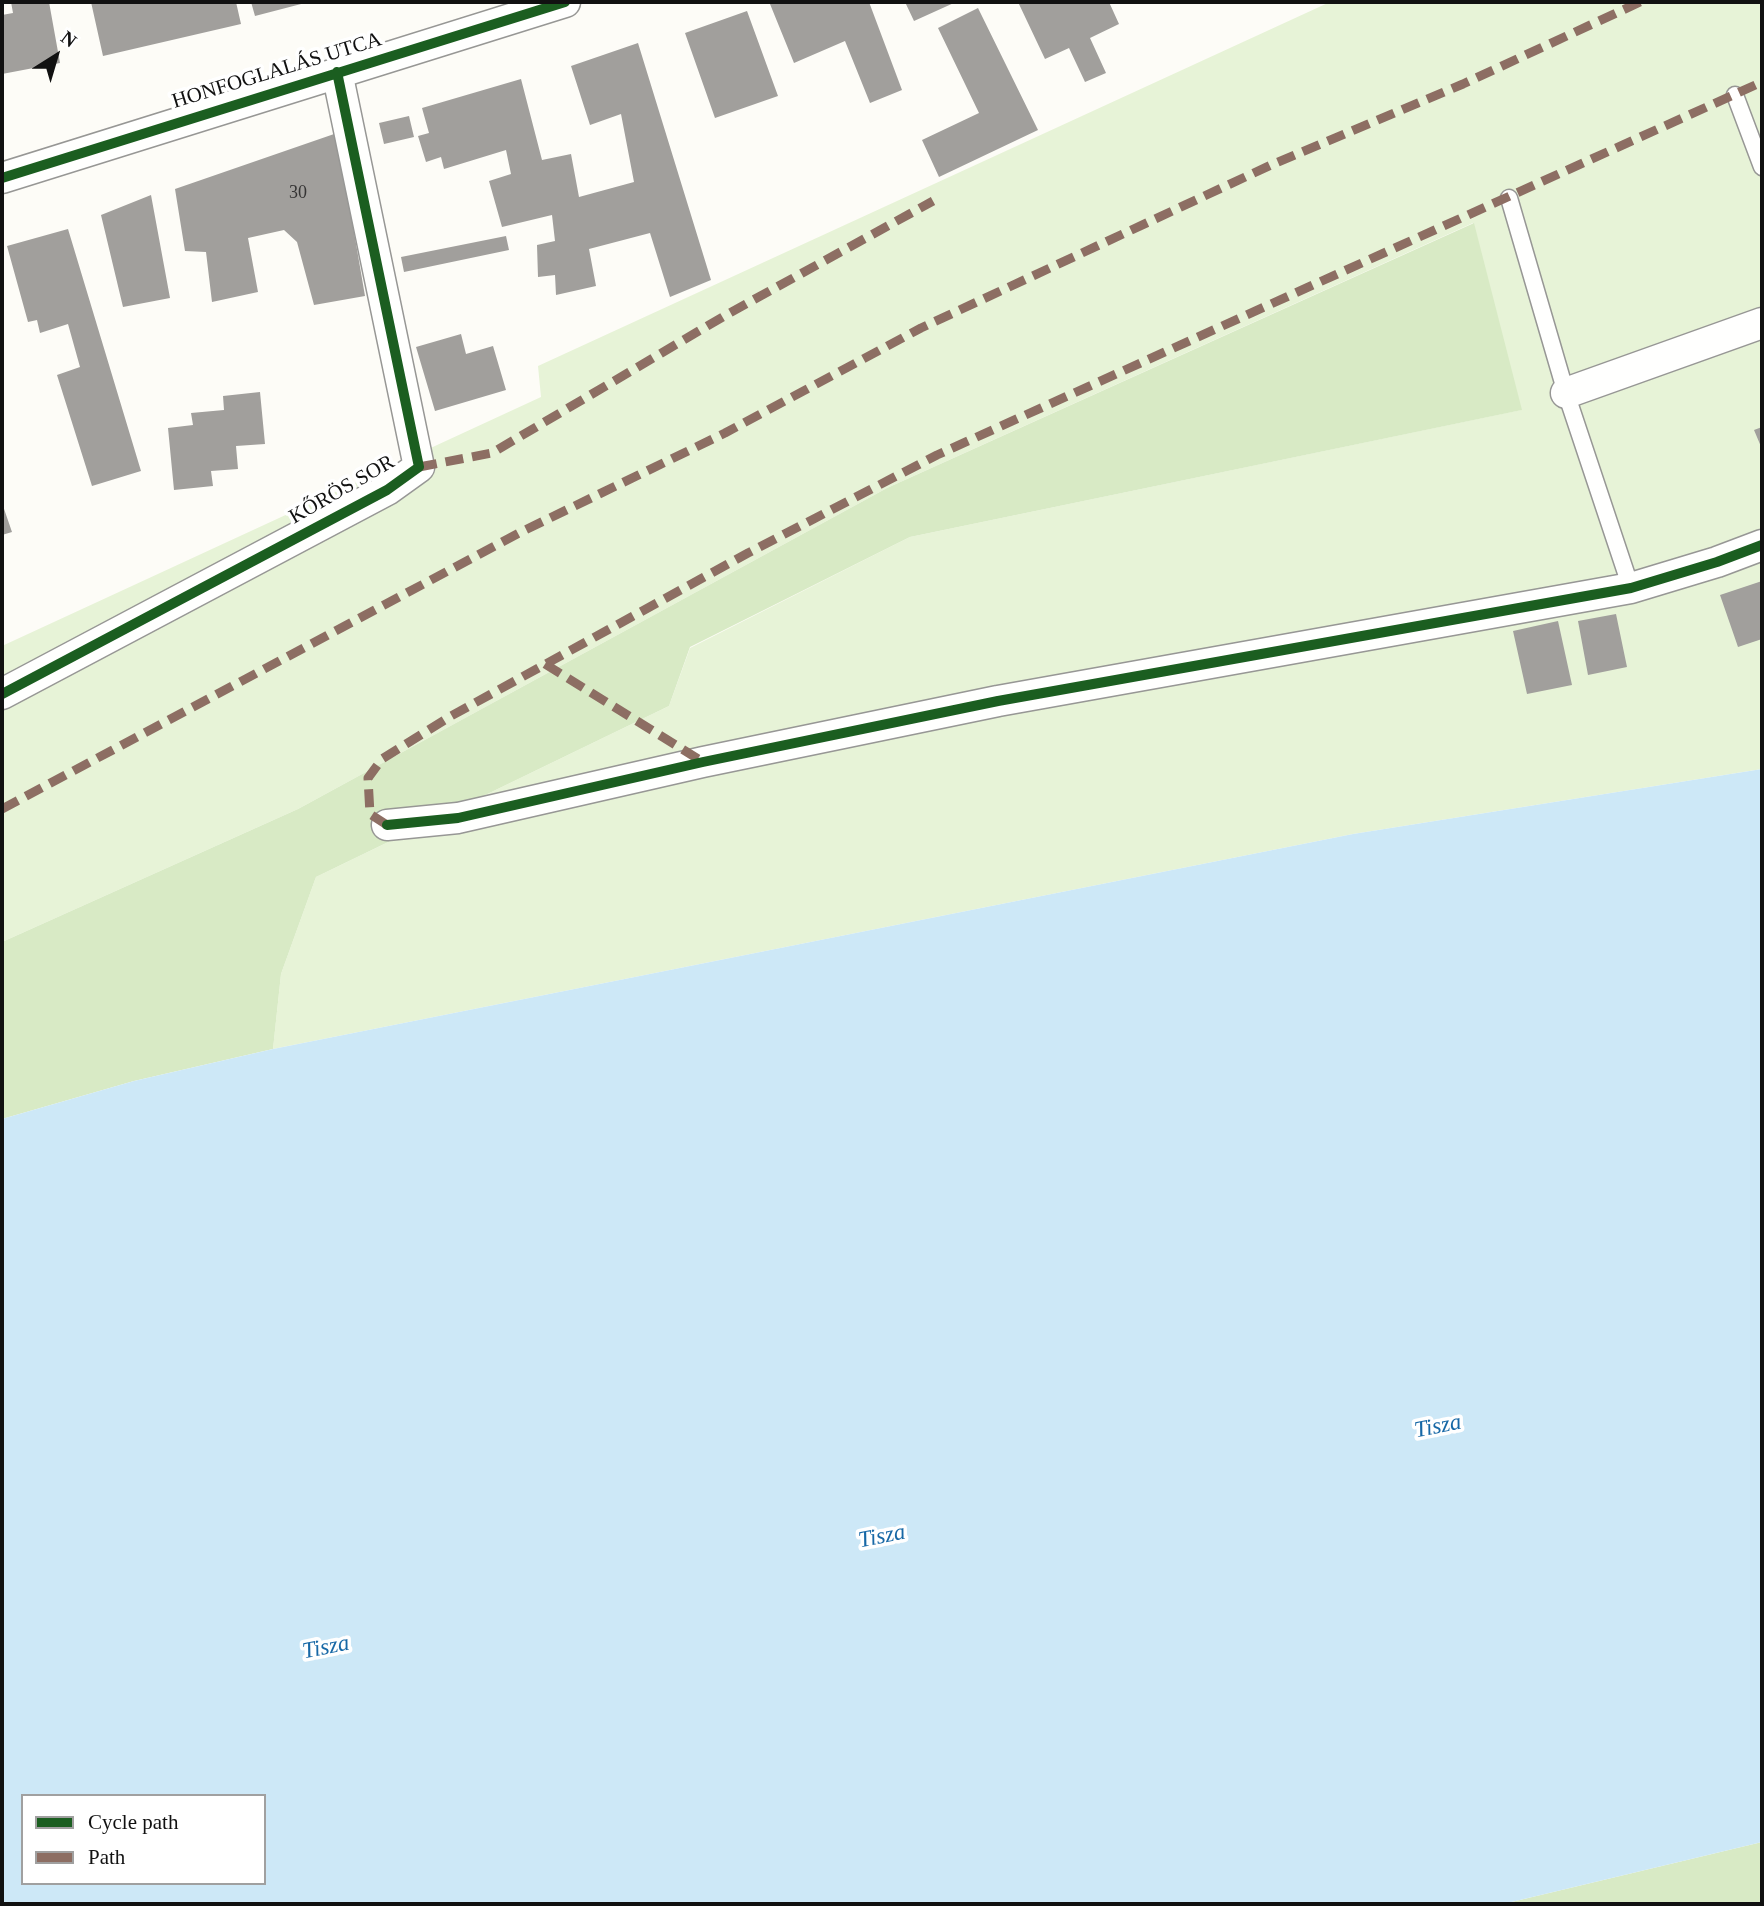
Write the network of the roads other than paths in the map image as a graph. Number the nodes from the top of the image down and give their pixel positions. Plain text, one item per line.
1 (565, 2) edge
2 (337, 72) junction
3 (1735, 95) dead end
4 (1762, 167) edge
5 (2, 178) edge
6 (1508, 198) dead end
7 (1762, 323) edge
8 (1566, 393) junction
9 (1762, 545) edge
10 (1631, 588) junction
11 (2, 694) edge
12 (387, 825) dead end

1 - 2 street, HONFOGLALÁS UTCA
2 - 5 street, HONFOGLALÁS UTCA
2 - 11 street, KŐRÖS SOR
3 - 4 lane
6 - 8 lane
7 - 8 street
8 - 10 lane
9 - 10 street
10 - 12 street

